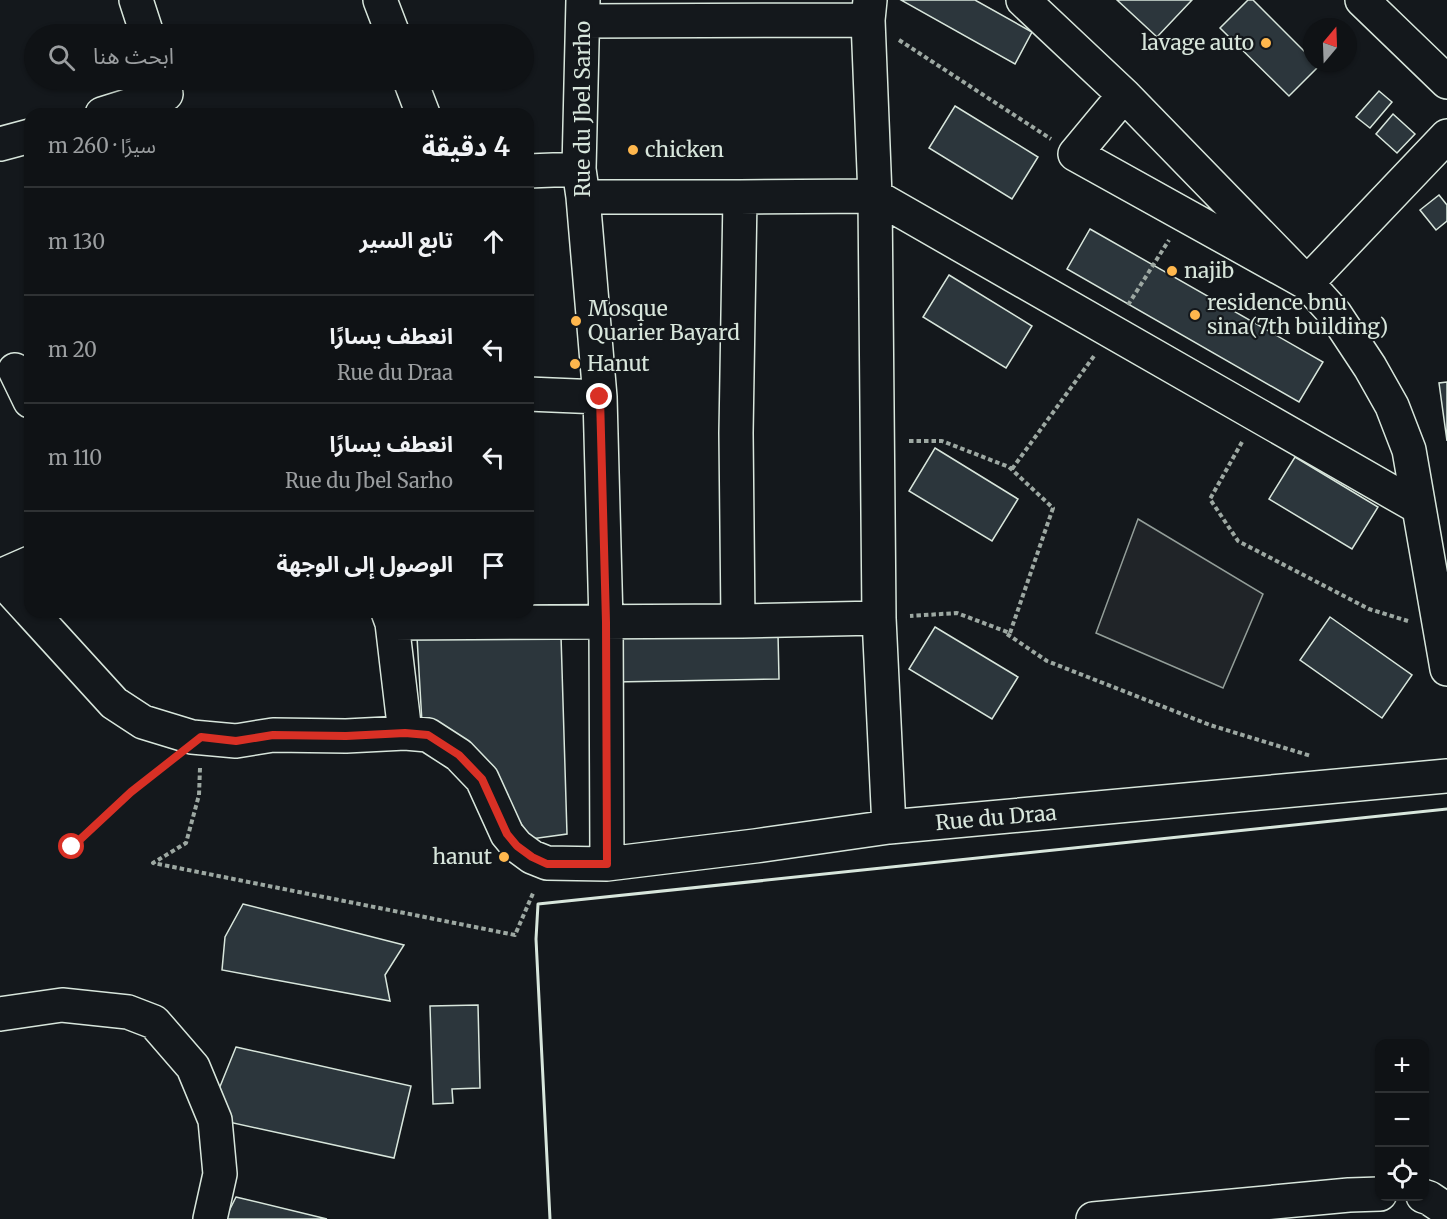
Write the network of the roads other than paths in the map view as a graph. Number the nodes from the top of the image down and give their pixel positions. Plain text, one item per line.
1 (136, 0) edge
2 (380, 0) edge
3 (1023, 0) edge
4 (1362, 0) edge
5 (583, 10) edge
6 (869, 10) edge
7 (144, 24) edge
8 (389, 24) edge
9 (1447, 82) edge
10 (414, 90) edge
11 (1124, 95) junction
12 (166, 96) edge
13 (123, 108) edge
14 (421, 108) edge
15 (1447, 136) edge
16 (24, 138) edge
17 (0, 144) edge
18 (534, 172) edge
19 (581, 183) junction
20 (875, 196) junction
21 (740, 198) junction
22 (1307, 283) junction
23 (15, 370) edge
24 (24, 389) edge
25 (534, 394) edge
26 (600, 397) junction
27 (1418, 507) junction
28 (24, 566) edge
29 (0, 577) edge
30 (24, 603) edge
31 (37, 618) edge
32 (390, 618) edge
33 (433, 618) edge
34 (879, 618) junction
35 (738, 621) junction
36 (606, 622) junction
37 (1447, 669) edge
38 (405, 733) junction
39 (1447, 776) edge
40 (889, 827) junction
41 (607, 864) junction
42 (0, 1014) edge
43 (1375, 1194) edge
44 (1429, 1198) edge
45 (1447, 1210) edge
46 (210, 1219) edge
47 (1093, 1219) edge

1 - 7 street
2 - 8 street
3 - 11 street
4 - 9 street
5 - 6 street
5 - 19 street, Rue du Jbel Sarho
6 - 20 street
10 - 14 street
11 - 22 street
11 - 22 street
12 - 13 street
15 - 22 street
16 - 17 street
18 - 19 street
19 - 21 street
19 - 26 street, Rue du Jbel Sarho
20 - 21 street
20 - 27 street
20 - 34 street
21 - 35 street
22 - 27 street
23 - 24 street
25 - 26 street
26 - 36 street, Rue du Jbel Sarho
27 - 37 street
28 - 29 street
29 - 30 street
31 - 38 street
32 - 38 street
33 - 36 street
34 - 35 street
34 - 40 street
35 - 36 street
36 - 41 street, Rue du Jbel Sarho
38 - 41 street, Rue du Draa
39 - 40 street, Rue du Draa
40 - 41 street, Rue du Draa
42 - 46 street
43 - 47 street
44 - 45 street

